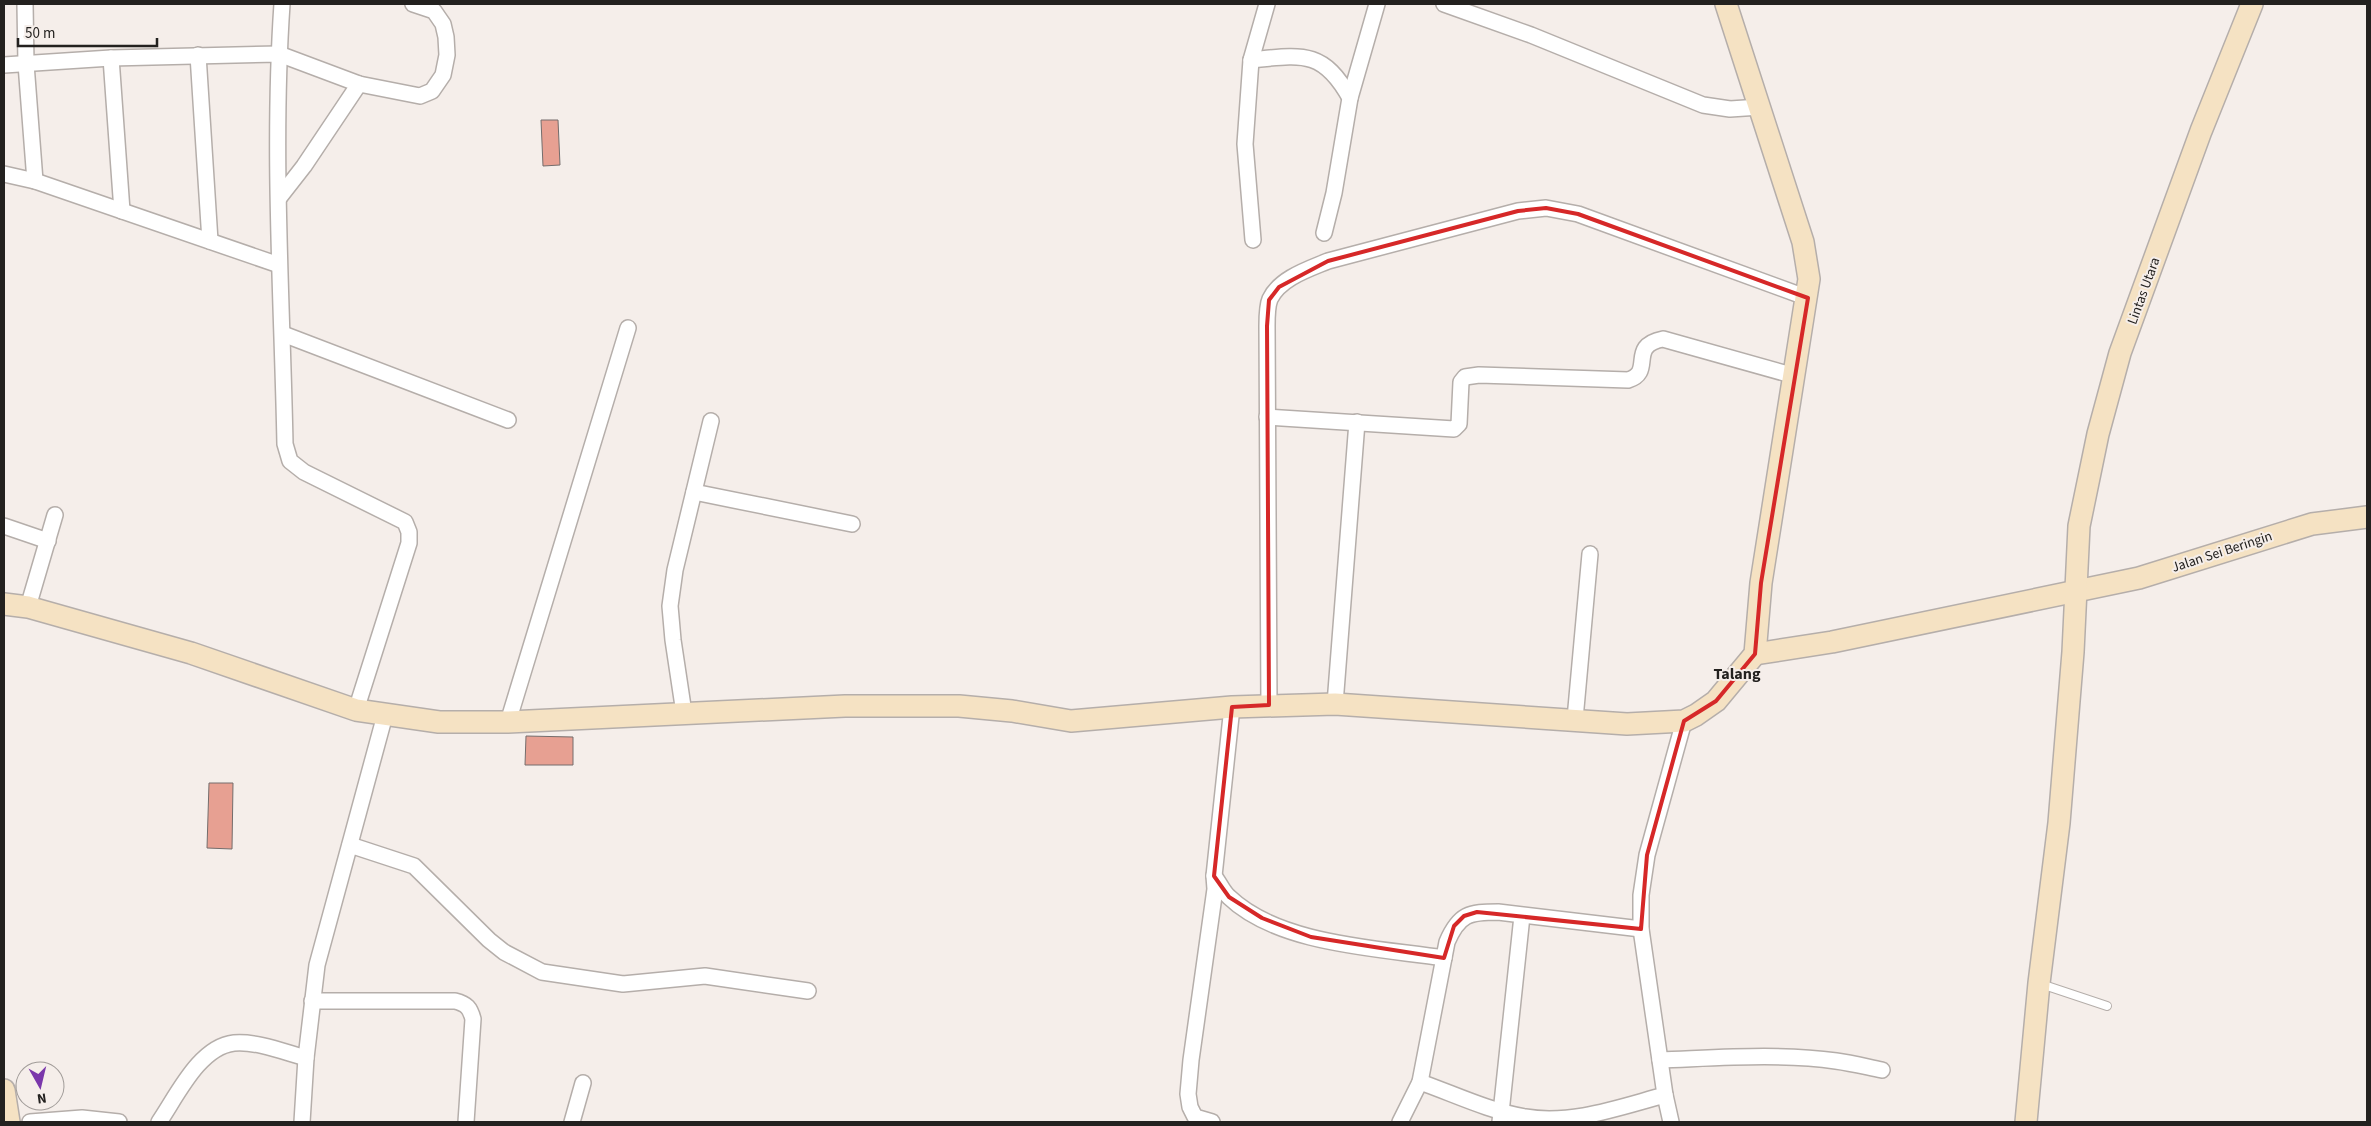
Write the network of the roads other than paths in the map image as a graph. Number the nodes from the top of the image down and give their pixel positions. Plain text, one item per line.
1 (25, 4) edge
2 (282, 4) edge
3 (413, 4) edge
4 (1267, 4) edge
5 (1377, 4) edge
6 (1444, 4) edge
7 (1726, 4) edge
8 (2252, 4) edge
9 (279, 54) junction
10 (198, 55) junction
11 (112, 58) junction
12 (1251, 60) junction
13 (26, 64) junction
14 (4, 65) edge
15 (359, 84) junction
16 (1350, 98) junction
17 (1760, 107) junction
18 (4, 174) edge
19 (35, 181) junction
20 (279, 198) junction
21 (122, 211) junction
22 (1324, 233) dead end
23 (1253, 240) dead end
24 (210, 241) junction
25 (279, 265) junction
26 (1808, 298) junction
27 (628, 328) dead end
28 (283, 334) junction
29 (1795, 376) junction
30 (1267, 417) junction
31 (508, 420) dead end
32 (711, 421) dead end
33 (1357, 422) junction
34 (694, 492) junction
35 (55, 515) dead end
36 (2367, 517) edge
37 (852, 524) dead end
38 (4, 526) edge
39 (48, 541) junction
40 (1590, 554) dead end
41 (2077, 589) junction
42 (4, 604) edge
43 (28, 608) junction
44 (1755, 654) junction
45 (1335, 704) junction
46 (1269, 705) junction
47 (1232, 706) junction
48 (356, 710) junction
49 (684, 712) junction
50 (385, 715) junction
51 (1575, 719) junction
52 (1684, 721) junction
53 (508, 722) junction
54 (350, 845) junction
55 (1214, 876) junction
56 (1522, 916) junction
57 (1641, 929) junction
58 (1444, 958) junction
59 (2039, 983) junction
60 (808, 992) dead end
61 (312, 1001) junction
62 (2108, 1006) dead end
63 (306, 1058) junction
64 (1660, 1060) junction
65 (1882, 1070) dead end
66 (1420, 1082) junction
67 (583, 1083) dead end
68 (4, 1090) edge
69 (1665, 1096) junction
70 (1500, 1117) edge
71 (9, 1122) edge
72 (30, 1122) edge
73 (119, 1122) edge
74 (159, 1122) edge
75 (302, 1122) edge
76 (466, 1122) edge
77 (572, 1122) edge
78 (1212, 1122) edge
79 (1400, 1122) edge
80 (1671, 1122) edge
81 (2026, 1122) edge

1 - 13 street
2 - 9 street
3 - 15 street
4 - 12 street
5 - 16 street
6 - 17 street
7 - 17 street
8 - 41 street, Lintas Utara
9 - 10 street
9 - 15 street
9 - 20 street
10 - 11 street
10 - 24 street
11 - 13 street
11 - 21 street
12 - 16 street
12 - 23 street
13 - 14 street
13 - 19 street
15 - 20 street
16 - 22 street
17 - 26 street
18 - 19 street
19 - 21 street
20 - 25 street
21 - 24 street
24 - 25 street
25 - 28 street
26 - 29 street
26 - 30 street
27 - 53 street
28 - 31 street
28 - 48 street
29 - 33 street
29 - 44 street
30 - 33 street
30 - 46 street
32 - 34 street
33 - 45 street
34 - 37 street
34 - 49 street
35 - 39 street
36 - 41 street, Jalan Sei Beringin
38 - 39 street
39 - 43 street
40 - 51 street
41 - 44 street, Jalan Sei Beringin
41 - 59 street, Lintas Utara
42 - 43 street
43 - 48 street
44 - 52 street
45 - 46 street
45 - 51 street
46 - 47 street
47 - 49 street
47 - 55 street
48 - 50 street
49 - 53 street
50 - 53 street
50 - 54 street
51 - 52 street
52 - 57 street
54 - 60 street
54 - 61 street
55 - 58 street
55 - 78 street
56 - 57 street
56 - 58 street
56 - 70 street
57 - 64 street
58 - 66 street
59 - 62 lane
59 - 81 street, Lintas Utara
61 - 63 street
61 - 76 street
63 - 74 street
63 - 75 street
64 - 65 street
64 - 69 street
66 - 70 street
66 - 79 street
67 - 77 street
68 - 71 street
69 - 70 street
69 - 80 street
72 - 73 street

